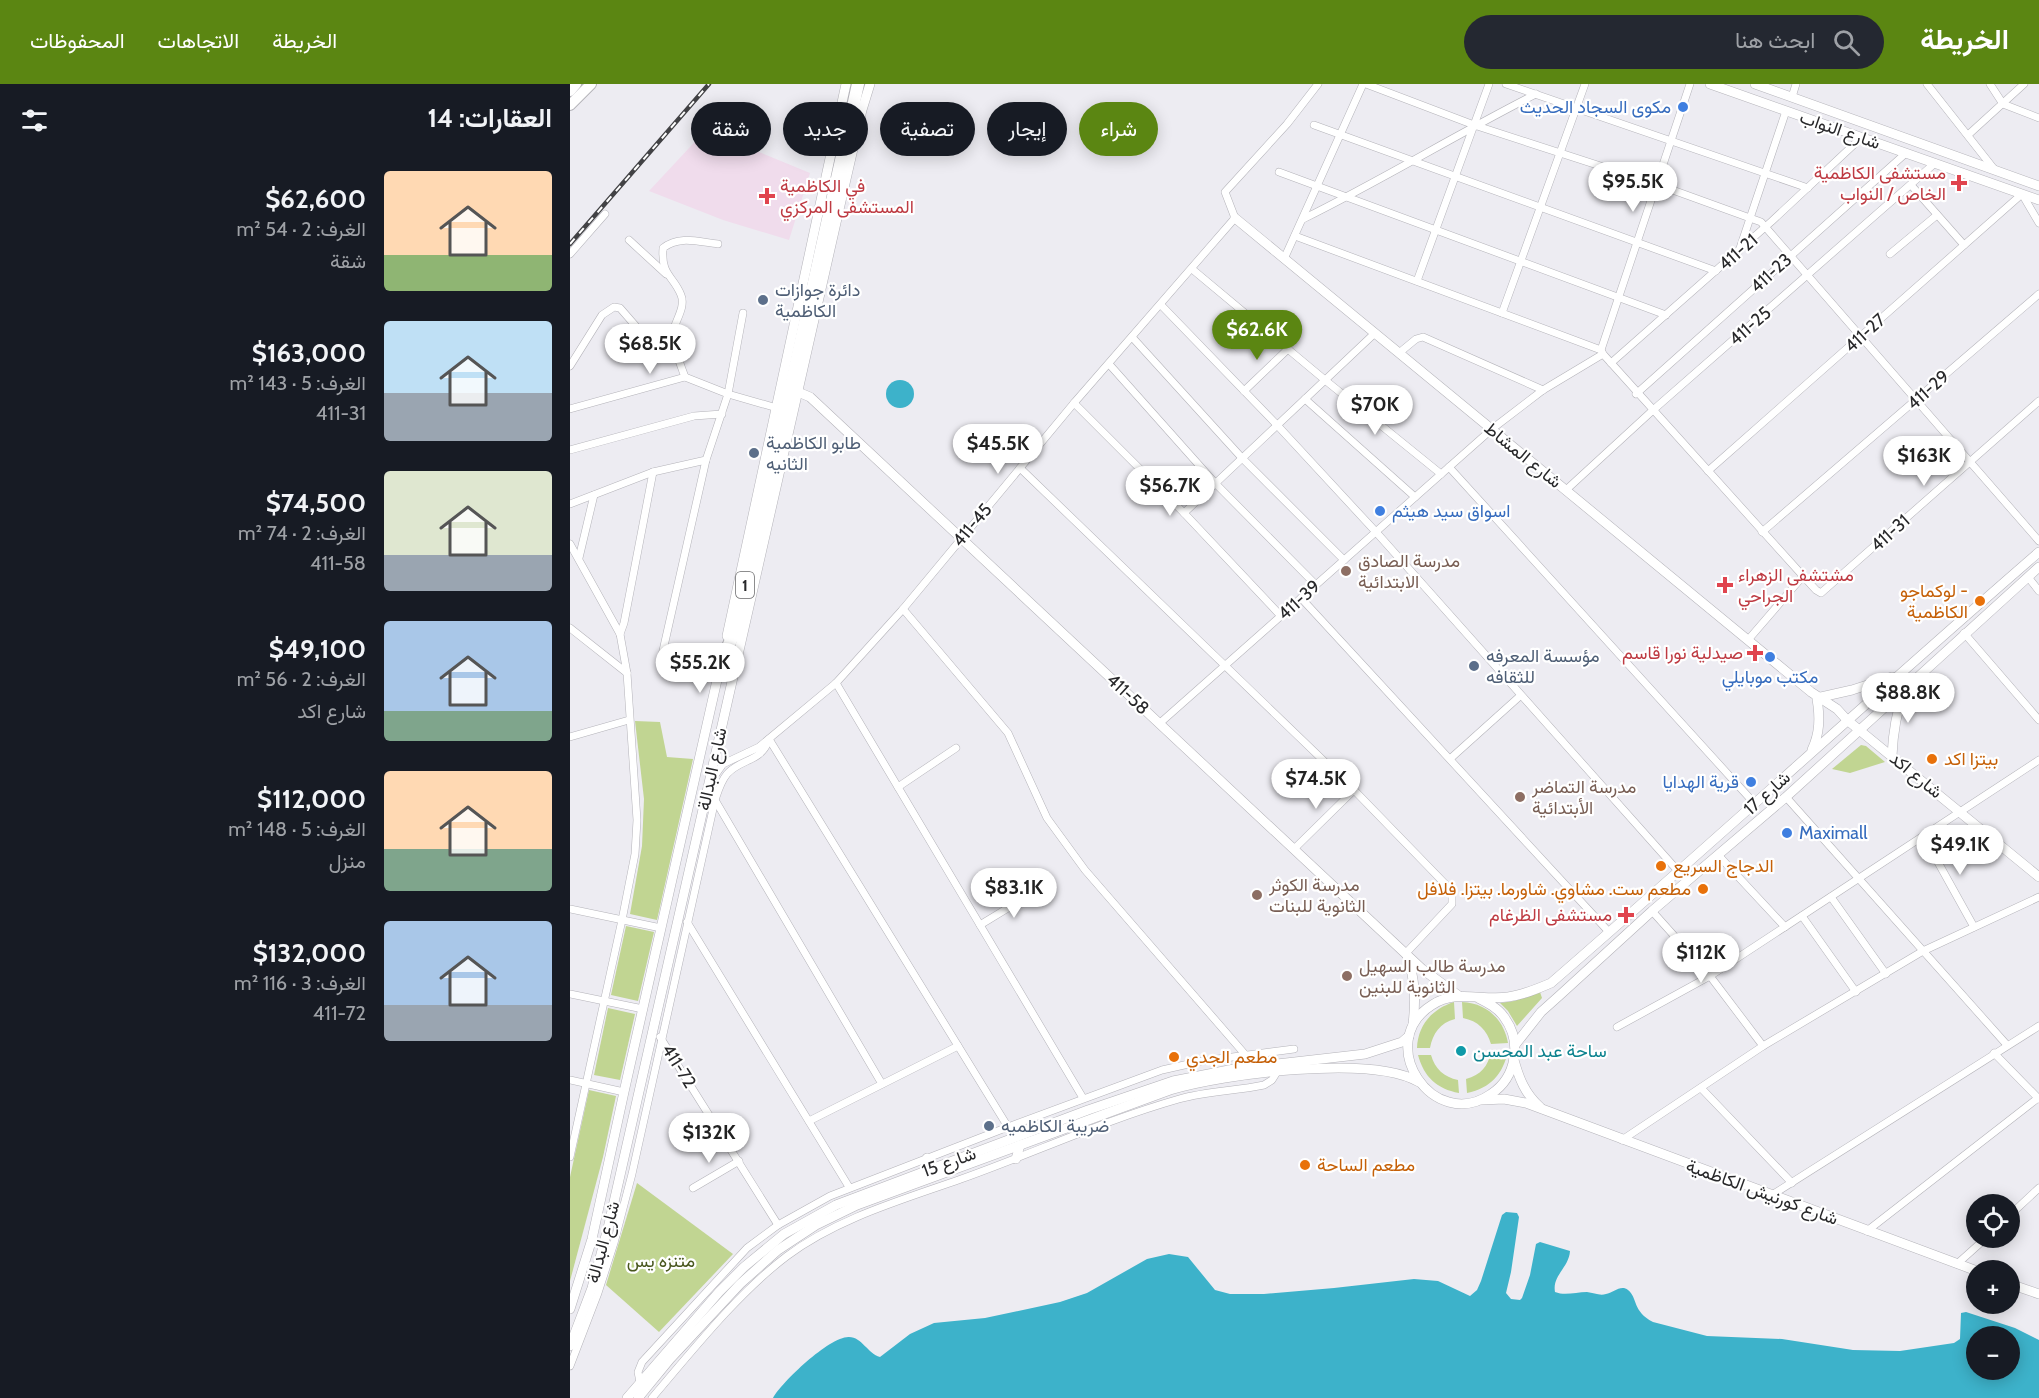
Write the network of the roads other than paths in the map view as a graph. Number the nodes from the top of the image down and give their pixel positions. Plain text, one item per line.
1 (576, 84) edge
2 (591, 84) edge
3 (846, 84) edge
4 (858, 84) edge
5 (870, 84) edge
6 (1318, 84) edge
7 (1365, 84) edge
8 (1489, 84) edge
9 (1506, 84) edge
10 (1585, 84) edge
11 (1690, 84) edge
12 (1710, 84) edge
13 (1755, 84) edge
14 (1796, 84) edge
15 (1919, 84) edge
16 (1990, 84) edge
17 (2024, 84) edge
18 (1929, 86) edge
19 (570, 91) edge
20 (1536, 94) junction
21 (1792, 97) junction
22 (2003, 104) junction
23 (570, 105) edge
24 (1576, 108) junction
25 (1786, 111) junction
26 (2039, 118) edge
27 (1314, 125) dead end
28 (1474, 125) junction
29 (1340, 135) junction
30 (1968, 135) junction
31 (1862, 138) junction
32 (1671, 141) junction
33 (1560, 152) junction
34 (1906, 153) junction
35 (1414, 161) junction
36 (1935, 163) junction
37 (1995, 170) junction
38 (1279, 172) dead end
39 (1765, 173) junction
40 (1455, 176) junction
41 (1656, 184) junction
42 (1911, 185) junction
43 (1318, 186) junction
44 (2039, 186) edge
45 (1808, 188) junction
46 (2022, 194) junction
47 (1347, 197) junction
48 (2039, 200) edge
49 (1540, 207) junction
50 (605, 214) dead end
51 (1937, 215) junction
52 (1750, 218) junction
53 (1235, 219) junction
54 (1303, 219) junction
55 (2039, 223) edge
56 (1766, 227) junction
57 (1436, 230) junction
58 (1295, 236) junction
59 (629, 240) dead end
60 (1637, 242) junction
61 (717, 244) dead end
62 (1964, 245) junction
63 (1739, 251) junction
64 (570, 254) edge
65 (1890, 254) dead end
66 (1791, 256) junction
67 (1284, 259) junction
68 (1521, 261) junction
69 (1192, 269) junction
70 (1716, 271) junction
71 (666, 274) junction
72 (1809, 276) junction
73 (1418, 281) junction
74 (2039, 294) edge
75 (1618, 297) junction
76 (1161, 305) junction
77 (743, 313) dead end
78 (1502, 313) junction
79 (1666, 315) junction
80 (1375, 333) junction
81 (672, 334) junction
82 (1861, 336) junction
83 (1132, 337) junction
84 (647, 339) junction
85 (1288, 349) junction
86 (614, 352) dead end
87 (1602, 352) junction
88 (1399, 353) junction
89 (1109, 363) junction
90 (1611, 363) junction
91 (570, 366) edge
92 (685, 377) junction
93 (1324, 380) junction
94 (1543, 390) junction
95 (1244, 391) junction
96 (798, 392) junction
97 (728, 394) junction
98 (1636, 394) junction
99 (1305, 399) junction
100 (1916, 400) junction
101 (2039, 401) edge
102 (1074, 403) junction
103 (570, 409) edge
104 (1652, 411) junction
105 (780, 413) junction
106 (722, 414) junction
107 (1276, 425) junction
108 (1492, 429) junction
109 (570, 450) edge
110 (1242, 458) junction
111 (706, 460) junction
112 (1970, 462) junction
113 (1449, 467) junction
114 (1020, 468) junction
115 (1708, 471) junction
116 (653, 472) junction
117 (1441, 474) junction
118 (1215, 483) junction
119 (1566, 490) junction
120 (594, 495) junction
121 (1415, 497) junction
122 (570, 504) edge
123 (1184, 513) junction
124 (1376, 532) junction
125 (1762, 532) junction
126 (960, 538) junction
127 (2039, 541) edge
128 (570, 544) edge
129 (2039, 552) edge
130 (579, 558) junction
131 (1344, 560) junction
132 (2039, 567) edge
133 (1803, 576) junction
134 (2028, 578) junction
135 (1316, 585) junction
136 (2039, 591) edge
137 (1301, 598) junction
138 (903, 609) junction
139 (1281, 616) junction
140 (570, 628) edge
141 (1964, 633) junction
142 (620, 634) junction
143 (1748, 640) junction
144 (662, 655) dead end
145 (721, 663) joint
146 (1226, 665) junction
147 (627, 673) junction
148 (1897, 675) junction
149 (836, 683) junction
150 (1905, 689) junction
151 (1520, 696) junction
152 (1816, 696) junction
153 (629, 720) junction
154 (1847, 720) junction
155 (2039, 720) edge
156 (1160, 723) junction
157 (1860, 731) junction
158 (570, 737) edge
159 (769, 740) junction
160 (956, 748) dead end
161 (1809, 756) junction
162 (1892, 756) junction
163 (1451, 758) junction
164 (2039, 760) edge
165 (710, 783) junction
166 (898, 787) junction
167 (1354, 790) junction
168 (1786, 797) junction
169 (711, 799) junction
170 (1755, 804) junction
171 (1960, 812) junction
172 (1924, 837) junction
173 (1294, 849) junction
174 (1718, 855) junction
175 (1678, 871) junction
176 (2039, 877) edge
177 (1860, 879) junction
178 (1036, 891) dead end
179 (1832, 897) junction
180 (2039, 897) edge
181 (570, 909) edge
182 (1652, 911) junction
183 (664, 916) junction
184 (1802, 916) junction
185 (622, 920) junction
186 (683, 921) junction
187 (980, 925) junction
188 (1785, 927) junction
189 (1974, 927) junction
190 (661, 928) junction
191 (1609, 932) junction
192 (1923, 951) junction
193 (1406, 953) junction
194 (1886, 974) junction
195 (1710, 976) junction
196 (1856, 992) junction
197 (570, 994) edge
198 (1459, 996) junction
199 (1478, 998) junction
200 (604, 1001) junction
201 (642, 1009) junction
202 (2039, 1026) edge
203 (1617, 1027) dead end
204 (1411, 1032) junction
205 (652, 1036) junction
206 (662, 1038) junction
207 (1515, 1045) junction
208 (2007, 1045) junction
209 (958, 1046) junction
210 (1763, 1046) junction
211 (1294, 1049) dead end
212 (1994, 1053) junction
213 (1244, 1055) junction
214 (1514, 1060) junction
215 (1256, 1067) junction
216 (1277, 1072) junction
217 (570, 1080) edge
218 (1419, 1082) junction
219 (586, 1083) junction
220 (882, 1084) junction
221 (1701, 1088) junction
222 (624, 1092) junction
223 (1083, 1098) junction
224 (2038, 1098) edge
225 (1480, 1100) junction
226 (1547, 1112) junction
227 (809, 1121) junction
228 (1008, 1127) junction
229 (1622, 1140) junction
230 (1020, 1145) junction
231 (570, 1157) edge
232 (927, 1158) junction
233 (1017, 1159) junction
234 (739, 1161) junction
235 (924, 1171) junction
236 (1792, 1183) junction
237 (849, 1187) junction
238 (693, 1188) dead end
239 (2039, 1188) edge
240 (1772, 1195) junction
241 (2020, 1206) edge
242 (778, 1225) junction
243 (1868, 1231) junction
244 (1975, 1248) edge
245 (1957, 1264) junction
246 (1966, 1267) edge
247 (2020, 1287) edge
248 (2039, 1294) edge
249 (570, 1309) edge
250 (570, 1346) edge
251 (667, 1356) junction
252 (570, 1366) edge
253 (645, 1383) junction
254 (658, 1391) junction
255 (630, 1397) edge
256 (652, 1398) edge

1 - 19 main road
2 - 23 main road
3 - 105 street
4 - 105 highway, 1
5 - 96 street, شارع البدالة
6 - 53 street
7 - 28 street
7 - 29 street
8 - 28 street
9 - 20 street
10 - 24 street
11 - 32 street
12 - 25 street, شارع النواب
13 - 21 street, شارع النواب
14 - 21 street
15 - 18 street
16 - 22 street
17 - 22 street
18 - 30 street
20 - 24 street
20 - 28 street
21 - 37 street, شارع النواب
22 - 26 street
22 - 30 street
24 - 32 street
24 - 33 street
25 - 31 street, شارع النواب
25 - 39 street
27 - 29 street
28 - 33 street
28 - 35 street
28 - 40 street
29 - 35 street
29 - 43 street
30 - 37 street
31 - 34 street, شارع النواب
31 - 45 street, 411-21
32 - 39 street
32 - 41 street
33 - 41 street
33 - 49 street
34 - 36 street, شارع النواب
34 - 66 street, 411-23
35 - 40 street
35 - 47 street
36 - 42 street, 411-25
36 - 46 street, شارع النواب
37 - 44 street, شارع النواب
38 - 43 street
39 - 45 street
39 - 52 street
40 - 49 street
40 - 57 street
41 - 52 street
41 - 60 street
42 - 51 street
42 - 72 street, 411-25
43 - 47 street
43 - 54 street
45 - 56 street, 411-21
46 - 48 street, شارع النواب
46 - 55 street
46 - 62 street, 411-27
47 - 54 street
47 - 57 street
49 - 60 street
49 - 68 street
50 - 64 street
51 - 62 street
51 - 65 street
52 - 56 street
52 - 63 street
53 - 67 street, شارع المشاط
53 - 69 street, 411-45
54 - 58 street
56 - 63 street, 411-21
56 - 66 street
57 - 68 street
57 - 73 street
58 - 67 street
58 - 73 street
59 - 71 street
60 - 70 street
60 - 75 street
61 - 71 street
62 - 82 street, 411-27
63 - 70 street, 411-21
66 - 72 street
66 - 98 street, 411-23
67 - 80 street, شارع المشاط
68 - 75 street
68 - 78 street
69 - 76 street, 411-45
69 - 85 street
70 - 79 street, 411-21
71 - 81 street
72 - 82 street
72 - 104 street, 411-25
73 - 78 street
74 - 100 street, 411-29
75 - 79 street
75 - 87 street
76 - 83 street, 411-45
76 - 95 street
77 - 97 street
78 - 87 street
79 - 90 street, 411-21
80 - 88 street, شارع المشاط
80 - 93 street
81 - 84 street
81 - 92 street
82 - 100 street
82 - 115 street, 411-27
83 - 89 street, 411-45
83 - 110 street
84 - 86 street
84 - 91 street
85 - 93 street
85 - 95 street
87 - 90 street
87 - 94 street, 411-39
88 - 94 street
88 - 108 street, شارع المشاط
89 - 102 street, 411-45
89 - 118 street
90 - 98 street
92 - 97 street
92 - 103 street
93 - 99 street
93 - 117 street
94 - 108 street, 411-39
95 - 107 street
96 - 126 street, 411-58
96 - 165 street, شارع البدالة
97 - 105 street
97 - 106 street
98 - 104 street
99 - 107 street
99 - 121 street
100 - 112 street
100 - 125 street, 411-29
101 - 112 street, 411-31
102 - 114 street, 411-45
102 - 123 street
104 - 115 street
104 - 119 street, 411-25
105 - 145 highway, 1
106 - 109 street
106 - 111 street
107 - 110 street
107 - 124 street
108 - 113 street, 411-39
108 - 119 street, شارع المشاط
110 - 118 street
110 - 131 street
111 - 116 street
111 - 144 street
112 - 127 street
112 - 133 street, 411-31
113 - 117 street, 411-39
113 - 170 street
114 - 126 street, 411-45
114 - 146 street
115 - 125 street
116 - 120 street
116 - 142 street
117 - 121 street, 411-39
118 - 123 street
118 - 135 street
119 - 143 street, شارع المشاط
120 - 122 street
120 - 130 street
121 - 124 street, 411-39
123 - 139 street
124 - 131 street, 411-39
124 - 151 street
125 - 133 street
126 - 138 street, 411-45
126 - 156 street, 411-58
128 - 130 street
129 - 148 street, شارع 17
130 - 142 street
131 - 135 street, 411-39
132 - 134 street, شارع 17
133 - 143 street
134 - 136 street
134 - 141 street, شارع 17
135 - 137 street, 411-39
137 - 139 street, 411-39
137 - 163 street
138 - 149 street, 411-45
138 - 213 street
139 - 146 street, 411-39
140 - 147 street
141 - 150 street, شارع 17
141 - 155 street
142 - 147 street
143 - 152 street, شارع المشاط
145 - 183 street, شارع البدالة
146 - 156 street, 411-39
146 - 167 street
147 - 153 street
148 - 152 street
148 - 154 street, شارع 17
149 - 159 street, 411-45
149 - 166 street
150 - 157 street, شارع 17
150 - 162 street
151 - 163 street
151 - 175 street
152 - 154 street, شارع المشاط
152 - 161 street
153 - 158 street
153 - 185 street
154 - 157 street, شارع اكد
154 - 161 street, شارع 17
156 - 173 street, 411-58
157 - 162 street, شارع اكد
157 - 168 street, شارع 17
159 - 165 street
159 - 169 street
159 - 209 street
160 - 166 street
161 - 170 street, شارع 17
162 - 171 street, شارع اكد
163 - 191 street
164 - 171 street
165 - 169 street, شارع البدالة
166 - 187 street
167 - 173 street
167 - 193 street
168 - 174 street, شارع 17
168 - 177 street
169 - 186 street, شارع البدالة
169 - 220 street
170 - 175 street, شارع 17
171 - 172 street
171 - 176 street, شارع اكد
172 - 177 street
172 - 189 street
173 - 193 street, 411-58
174 - 182 street, شارع 17
174 - 188 street
175 - 191 street, شارع 17
177 - 179 street
177 - 192 street
178 - 187 street
179 - 184 street
179 - 194 street
180 - 189 street
181 - 185 street
182 - 195 street
182 - 207 street, شارع 17
183 - 186 street
183 - 190 street, شارع البدالة
184 - 188 street
184 - 196 street
185 - 190 street
185 - 200 street
186 - 205 street, شارع البدالة
186 - 206 street
186 - 227 street
187 - 223 street
188 - 195 street
189 - 192 street
190 - 201 street, شارع البدالة
191 - 199 street, شارع 17
192 - 194 street
192 - 208 street
193 - 198 street, 411-58
193 - 204 street
194 - 196 street
195 - 203 street
195 - 210 street
196 - 210 street
197 - 200 street
198 - 199 street
198 - 204 street
199 - 207 street
200 - 201 street
200 - 219 street
201 - 222 street, شارع البدالة
202 - 208 street
204 - 215 street, شارع 15
204 - 218 street
205 - 206 street, 411-72
205 - 250 street, شارع البدالة
206 - 234 street, 411-72
206 - 252 street
207 - 214 street
208 - 212 street
209 - 220 street
209 - 228 street
210 - 221 street
211 - 213 street
212 - 224 street
212 - 236 street
213 - 215 street
213 - 223 street
214 - 225 street
214 - 226 street, شارع كورنيش الكاظمية
215 - 235 street, شارع 15
216 - 218 street, شارع 15
216 - 230 street, شارع 15
216 - 233 street
217 - 219 street
218 - 225 street
219 - 222 street
219 - 231 street
220 - 227 street
221 - 229 street
221 - 236 street
222 - 249 street, شارع البدالة
223 - 228 street
224 - 243 street
225 - 226 street, شارع كورنيش الكاظمية
226 - 229 street, شارع كورنيش الكاظمية
227 - 237 street
228 - 232 street
229 - 240 street, شارع كورنيش الكاظمية
230 - 233 street
230 - 251 street, شارع 15
232 - 235 street
232 - 237 street
233 - 254 street
234 - 238 street
234 - 242 street, 411-72
235 - 251 street, شارع 15
236 - 240 street
237 - 242 street
239 - 241 street
240 - 243 street, شارع كورنيش الكاظمية
242 - 253 street
243 - 245 street, شارع كورنيش الكاظمية
244 - 245 street
245 - 246 street, شارع كورنيش الكاظمية
247 - 248 street
251 - 253 street, شارع 15
253 - 254 street
253 - 255 street, شارع 15
254 - 256 street

